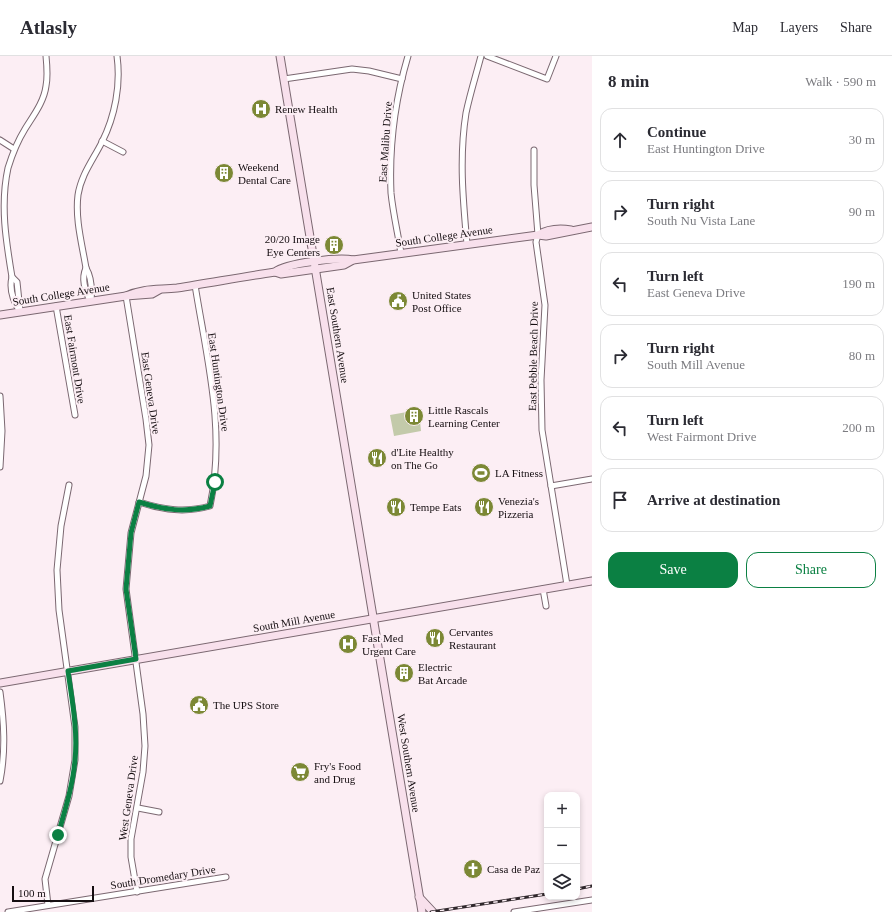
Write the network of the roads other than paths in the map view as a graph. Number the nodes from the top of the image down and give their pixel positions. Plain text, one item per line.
1 (46, 56) edge
2 (117, 56) edge
3 (280, 56) edge
4 (408, 56) edge
5 (481, 56) edge
6 (488, 56) edge
7 (556, 56) edge
8 (284, 79) junction
9 (402, 79) junction
10 (0, 140) edge
11 (102, 141) junction
12 (14, 149) junction
13 (534, 150) dead end
14 (123, 152) dead end
15 (592, 227) edge
16 (538, 235) junction
17 (468, 244) junction
18 (401, 253) junction
19 (315, 266) junction
20 (195, 285) junction
21 (126, 296) junction
22 (90, 301) junction
23 (56, 306) junction
24 (20, 312) junction
25 (0, 315) edge
26 (0, 396) edge
27 (74, 415) dead end
28 (0, 467) edge
29 (592, 479) edge
30 (69, 485) dead end
31 (551, 486) junction
32 (139, 502) junction
33 (592, 581) edge
34 (567, 585) junction
35 (543, 589) junction
36 (546, 606) dead end
37 (374, 618) junction
38 (136, 659) junction
39 (68, 671) junction
40 (0, 683) edge
41 (0, 692) edge
42 (0, 781) edge
43 (138, 808) junction
44 (159, 812) dead end
45 (226, 877) dead end
46 (137, 892) junction
47 (419, 896) junction
48 (592, 900) edge
49 (48, 905) junction
50 (551, 909) edge
51 (8, 912) edge
52 (422, 912) edge
53 (433, 912) edge
54 (514, 912) edge

1 - 12 street
2 - 11 street
3 - 8 main road, East Southern Avenue
4 - 9 street, East Malibu Drive
5 - 17 street
6 - 7 street
8 - 9 street
8 - 19 main road, East Southern Avenue
9 - 18 street, East Malibu Drive
10 - 12 street
11 - 14 street
11 - 22 street
12 - 24 street
13 - 16 street, East Pebble Beach Drive
15 - 16 main road, South College Avenue
16 - 17 main road, South College Avenue
16 - 31 street, East Pebble Beach Drive
17 - 18 main road, South College Avenue
18 - 19 main road, South College Avenue
19 - 20 main road, South College Avenue
19 - 37 main road, East Southern Avenue
20 - 21 main road, South College Avenue
20 - 32 street, East Huntington Drive
21 - 22 main road, South College Avenue
21 - 32 street, East Geneva Drive
22 - 23 main road, South College Avenue
23 - 24 main road, South College Avenue
23 - 27 street, East Fairmont Drive
24 - 25 main road, South College Avenue
26 - 28 street
29 - 31 street
30 - 39 street
31 - 34 street, East Pebble Beach Drive
32 - 38 street, East Geneva Drive
33 - 34 main road, South Mill Avenue
34 - 35 main road, South Mill Avenue
35 - 36 street
35 - 37 main road, South Mill Avenue
37 - 38 main road, South Mill Avenue
37 - 47 main road, West Southern Avenue
38 - 39 main road, South Mill Avenue
38 - 43 street, West Geneva Drive
39 - 40 main road, South Mill Avenue
39 - 49 street
41 - 42 street
43 - 44 street
43 - 46 street, West Geneva Drive
45 - 46 street, South Dromedary Drive
46 - 49 street, South Dromedary Drive
47 - 52 main road, West Southern Avenue
47 - 53 main road
48 - 50 street
49 - 51 street, South Dromedary Drive
50 - 54 street

